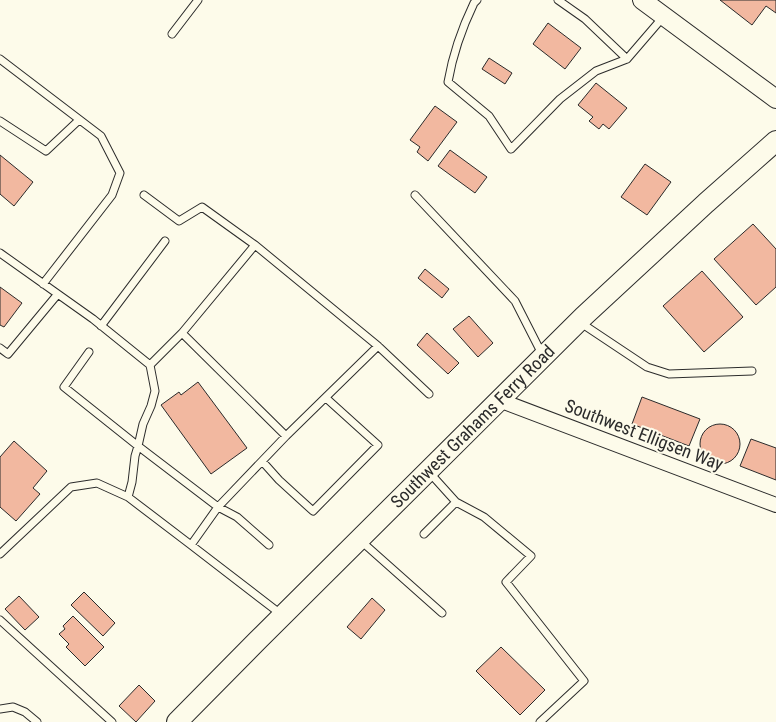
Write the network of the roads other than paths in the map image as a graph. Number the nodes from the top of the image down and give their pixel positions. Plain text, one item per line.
1 (198, 0) edge
2 (477, 0) edge
3 (558, 0) edge
4 (642, 0) edge
5 (664, 16) junction
6 (172, 34) dead end
7 (0, 59) edge
8 (627, 59) junction
9 (776, 99) edge
10 (79, 120) junction
11 (0, 121) edge
12 (776, 141) edge
13 (144, 194) dead end
14 (415, 195) dead end
15 (166, 241) dead end
16 (255, 245) junction
17 (0, 253) edge
18 (43, 284) junction
19 (58, 295) junction
20 (579, 321) junction
21 (101, 326) junction
22 (182, 333) junction
23 (378, 346) junction
24 (0, 348) edge
25 (89, 352) dead end
26 (543, 357) junction
27 (150, 365) junction
28 (752, 371) dead end
29 (428, 394) dead end
30 (326, 398) junction
31 (499, 400) junction
32 (286, 436) junction
33 (138, 446) junction
34 (262, 461) junction
35 (428, 471) junction
36 (128, 497) junction
37 (456, 502) junction
38 (776, 505) edge
39 (218, 507) junction
40 (424, 534) dead end
41 (359, 539) junction
42 (191, 545) junction
43 (269, 545) dead end
44 (0, 554) edge
45 (442, 613) dead end
46 (282, 615) junction
47 (0, 620) edge
48 (0, 709) edge
49 (37, 722) edge
50 (112, 722) edge
51 (177, 722) edge
52 (540, 722) edge

1 - 6 lane
2 - 8 lane
3 - 8 lane
4 - 5 street
5 - 8 lane
5 - 9 street
7 - 10 lane
10 - 11 lane
10 - 18 lane
12 - 20 main road, Southwest Grahams Ferry Road
13 - 16 lane
14 - 26 lane
15 - 21 lane
16 - 22 lane
16 - 23 lane
17 - 18 lane
18 - 19 lane
19 - 21 lane
19 - 24 lane
20 - 26 main road, Southwest Grahams Ferry Road
20 - 28 lane
21 - 27 lane
22 - 27 lane
22 - 32 lane
23 - 29 lane
23 - 30 lane
25 - 33 lane
26 - 31 main road, Southwest Grahams Ferry Road
27 - 33 lane
30 - 32 lane
30 - 34 lane
31 - 35 main road, Southwest Grahams Ferry Road
31 - 38 street, Southwest Elligsen Way
32 - 34 lane
33 - 36 lane
33 - 39 lane
34 - 39 lane
35 - 37 lane
35 - 41 main road, Southwest Grahams Ferry Road
36 - 42 lane
36 - 44 lane
37 - 40 lane
37 - 52 lane
39 - 42 lane
39 - 43 lane
41 - 45 lane
41 - 46 main road, Southwest Grahams Ferry Road
42 - 46 lane
46 - 51 main road, Southwest Grahams Ferry Road
47 - 50 lane
48 - 49 lane

